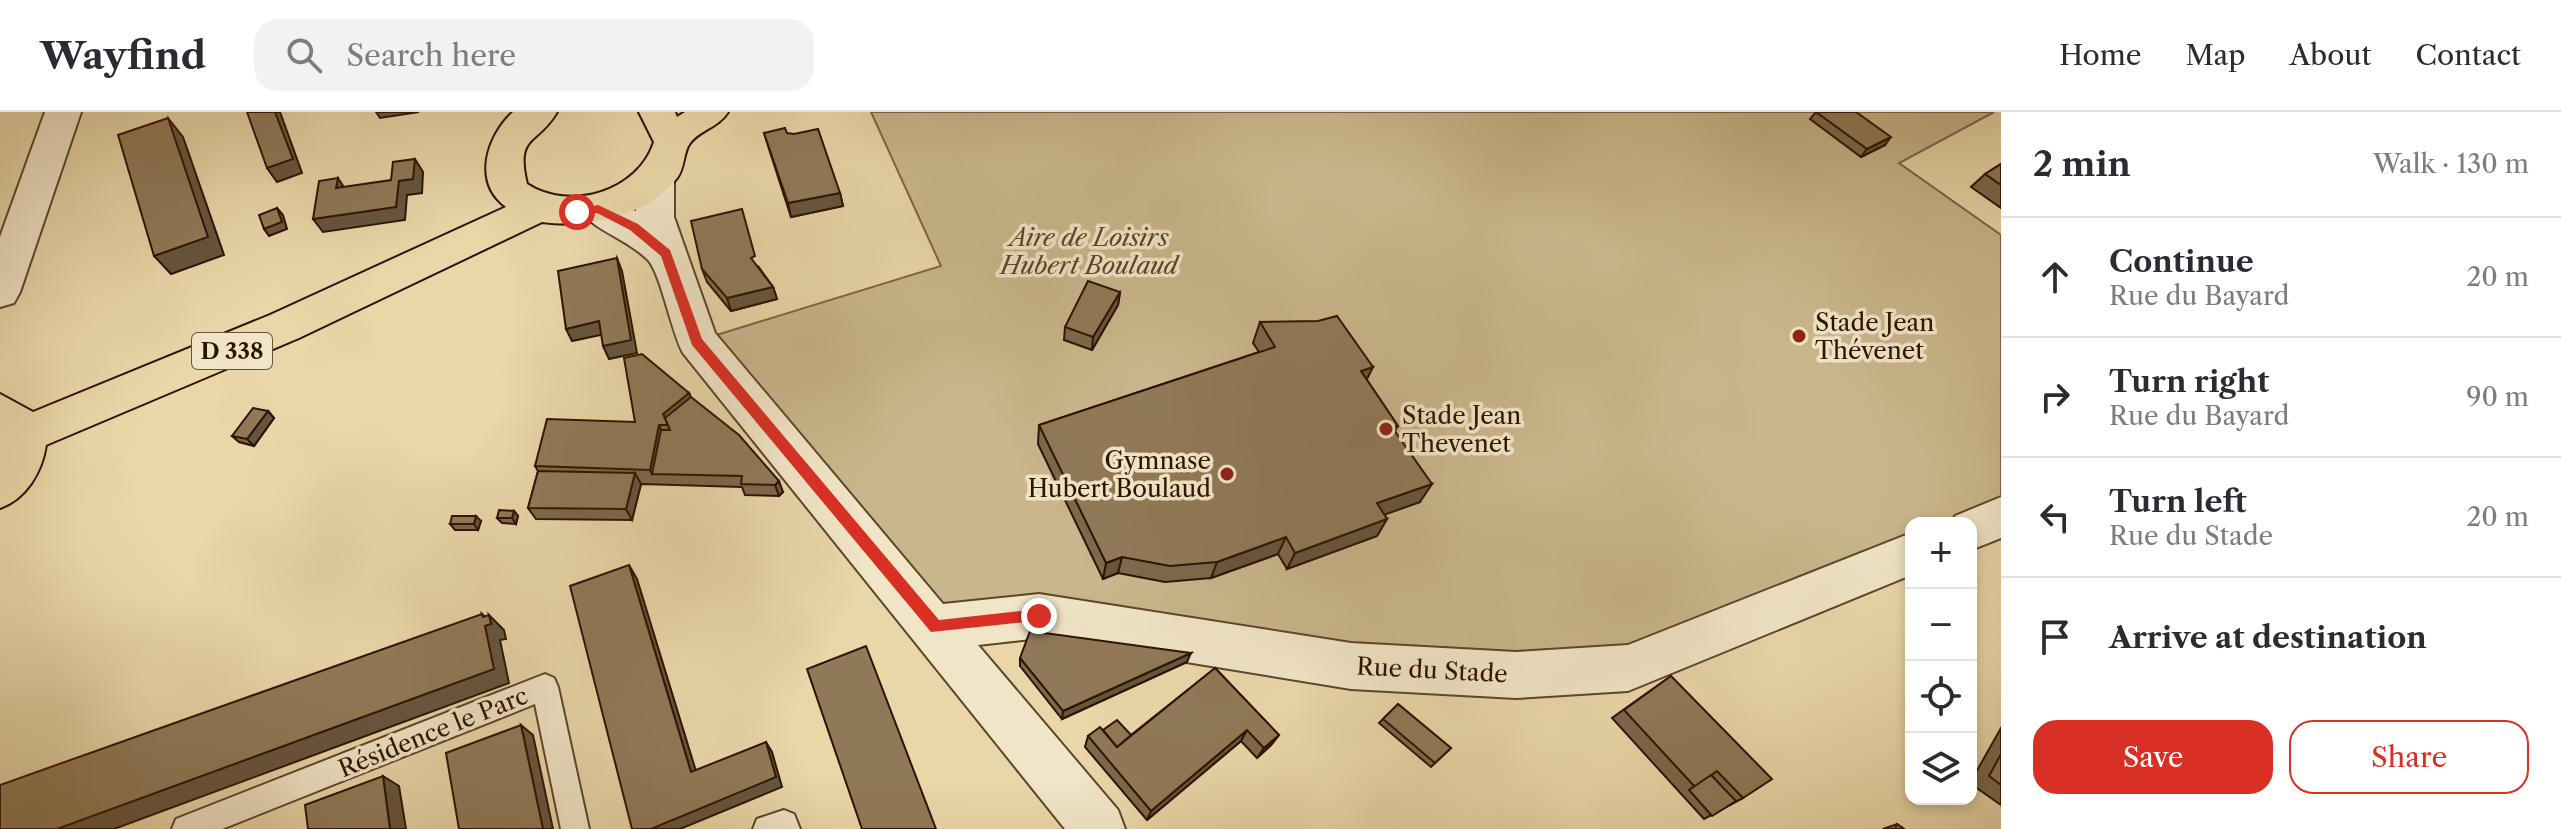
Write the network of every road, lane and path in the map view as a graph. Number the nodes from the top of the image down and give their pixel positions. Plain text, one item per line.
1 (63, 112) edge
2 (539, 112) edge
3 (710, 112) edge
4 (664, 125) edge
5 (502, 171) junction
6 (655, 178) junction
7 (539, 207) junction
8 (598, 209) junction
9 (666, 253) junction
10 (435, 257) junction
11 (0, 292) edge
12 (12, 423) edge
13 (0, 489) edge
14 (2001, 517) edge
15 (1977, 527) edge
16 (1905, 556) edge
17 (936, 627) junction
18 (186, 829) edge
19 (575, 829) edge
20 (767, 829) edge
21 (786, 829) edge
22 (1099, 829) edge

1 - 11 street
2 - 5 main road
3 - 4 main road
4 - 6 main road
5 - 7 main road
5 - 10 main road, D 338
6 - 8 main road
6 - 9 street
7 - 8 main road
7 - 10 main road, D 338
8 - 9 street
9 - 17 street
10 - 12 main road, D 338
12 - 13 main road
14 - 15 street
16 - 17 street, Rue du Stade
17 - 22 street
18 - 19 lane, Résidence le Parc
20 - 21 lane

